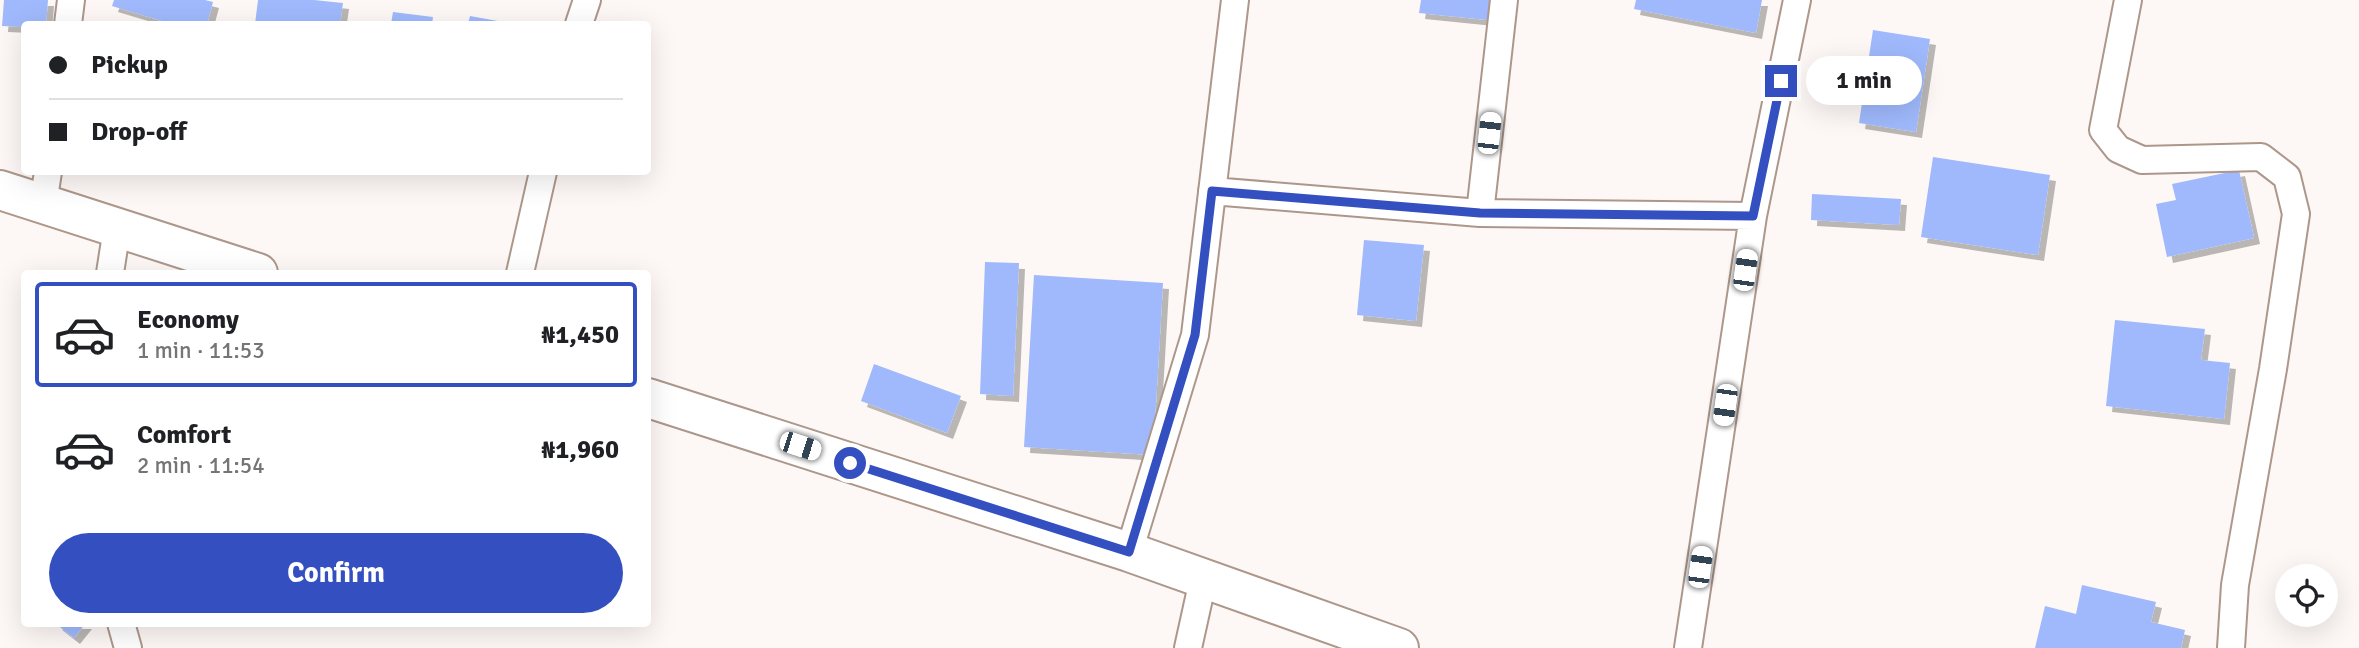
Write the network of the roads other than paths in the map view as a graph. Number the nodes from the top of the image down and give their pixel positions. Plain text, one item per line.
1 (71, 0) edge
2 (587, 0) edge
3 (1235, 0) edge
4 (1504, 0) edge
5 (1797, 0) edge
6 (2128, 0) edge
7 (68, 21) edge
8 (580, 21) edge
9 (542, 175) edge
10 (46, 188) edge
11 (0, 190) edge
12 (1212, 191) junction
13 (1480, 213) junction
14 (1753, 216) junction
15 (117, 228) junction
16 (110, 270) edge
17 (249, 270) edge
18 (521, 270) edge
19 (651, 399) edge
20 (1129, 552) junction
21 (1203, 580) junction
22 (122, 627) edge
23 (128, 648) edge
24 (1188, 648) edge
25 (1399, 648) edge
26 (1688, 648) edge
27 (2231, 648) edge

1 - 7 street
2 - 8 street
3 - 12 street
4 - 13 street
5 - 14 street
6 - 27 street
9 - 18 street
10 - 11 main road
10 - 15 main road
12 - 13 street
12 - 20 street
13 - 14 street
14 - 26 street
15 - 16 street
15 - 17 main road
19 - 20 main road
20 - 21 main road
21 - 24 street
21 - 25 main road
22 - 23 street

